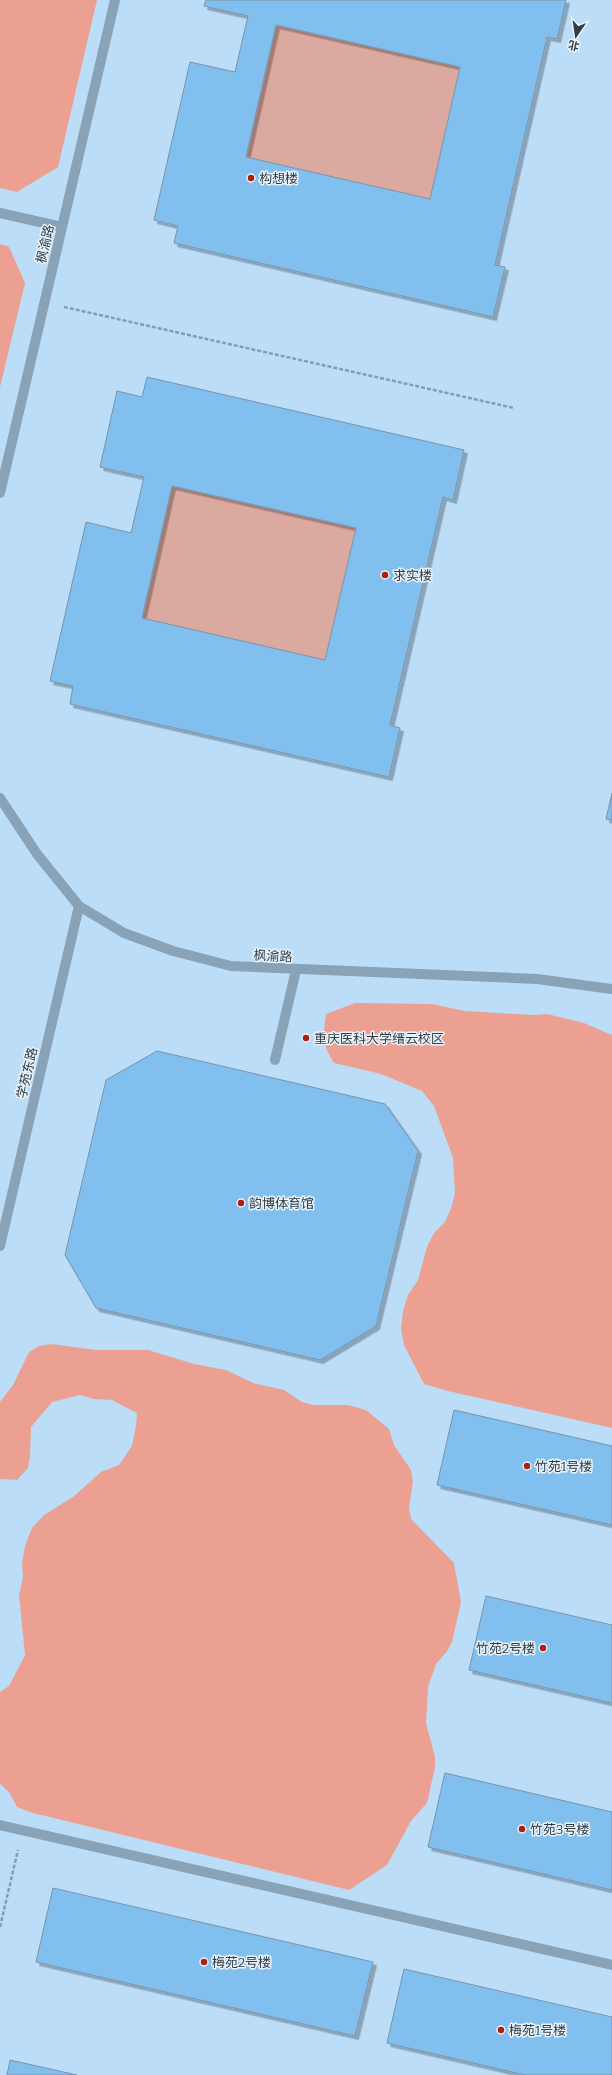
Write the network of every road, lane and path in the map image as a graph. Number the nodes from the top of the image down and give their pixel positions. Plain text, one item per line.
1 (115, 0) edge
2 (0, 213) edge
3 (62, 227) junction
4 (44, 303) junction
5 (514, 408) dead end
6 (0, 493) edge
7 (0, 798) edge
8 (79, 906) junction
9 (296, 970) junction
10 (612, 989) edge
11 (275, 1060) dead end
12 (0, 1246) edge
13 (0, 1825) edge
14 (22, 1830) junction
15 (0, 1928) edge
16 (612, 1965) edge

1 - 3 street, 枫渝路
2 - 3 street
3 - 4 street, 枫渝路
4 - 5 path
4 - 6 street, 枫渝路
7 - 8 street, 枫渝路
8 - 9 street, 枫渝路
8 - 12 street, 学苑东路
9 - 10 street, 枫渝路
9 - 11 street
13 - 14 street
14 - 15 path
14 - 16 street

